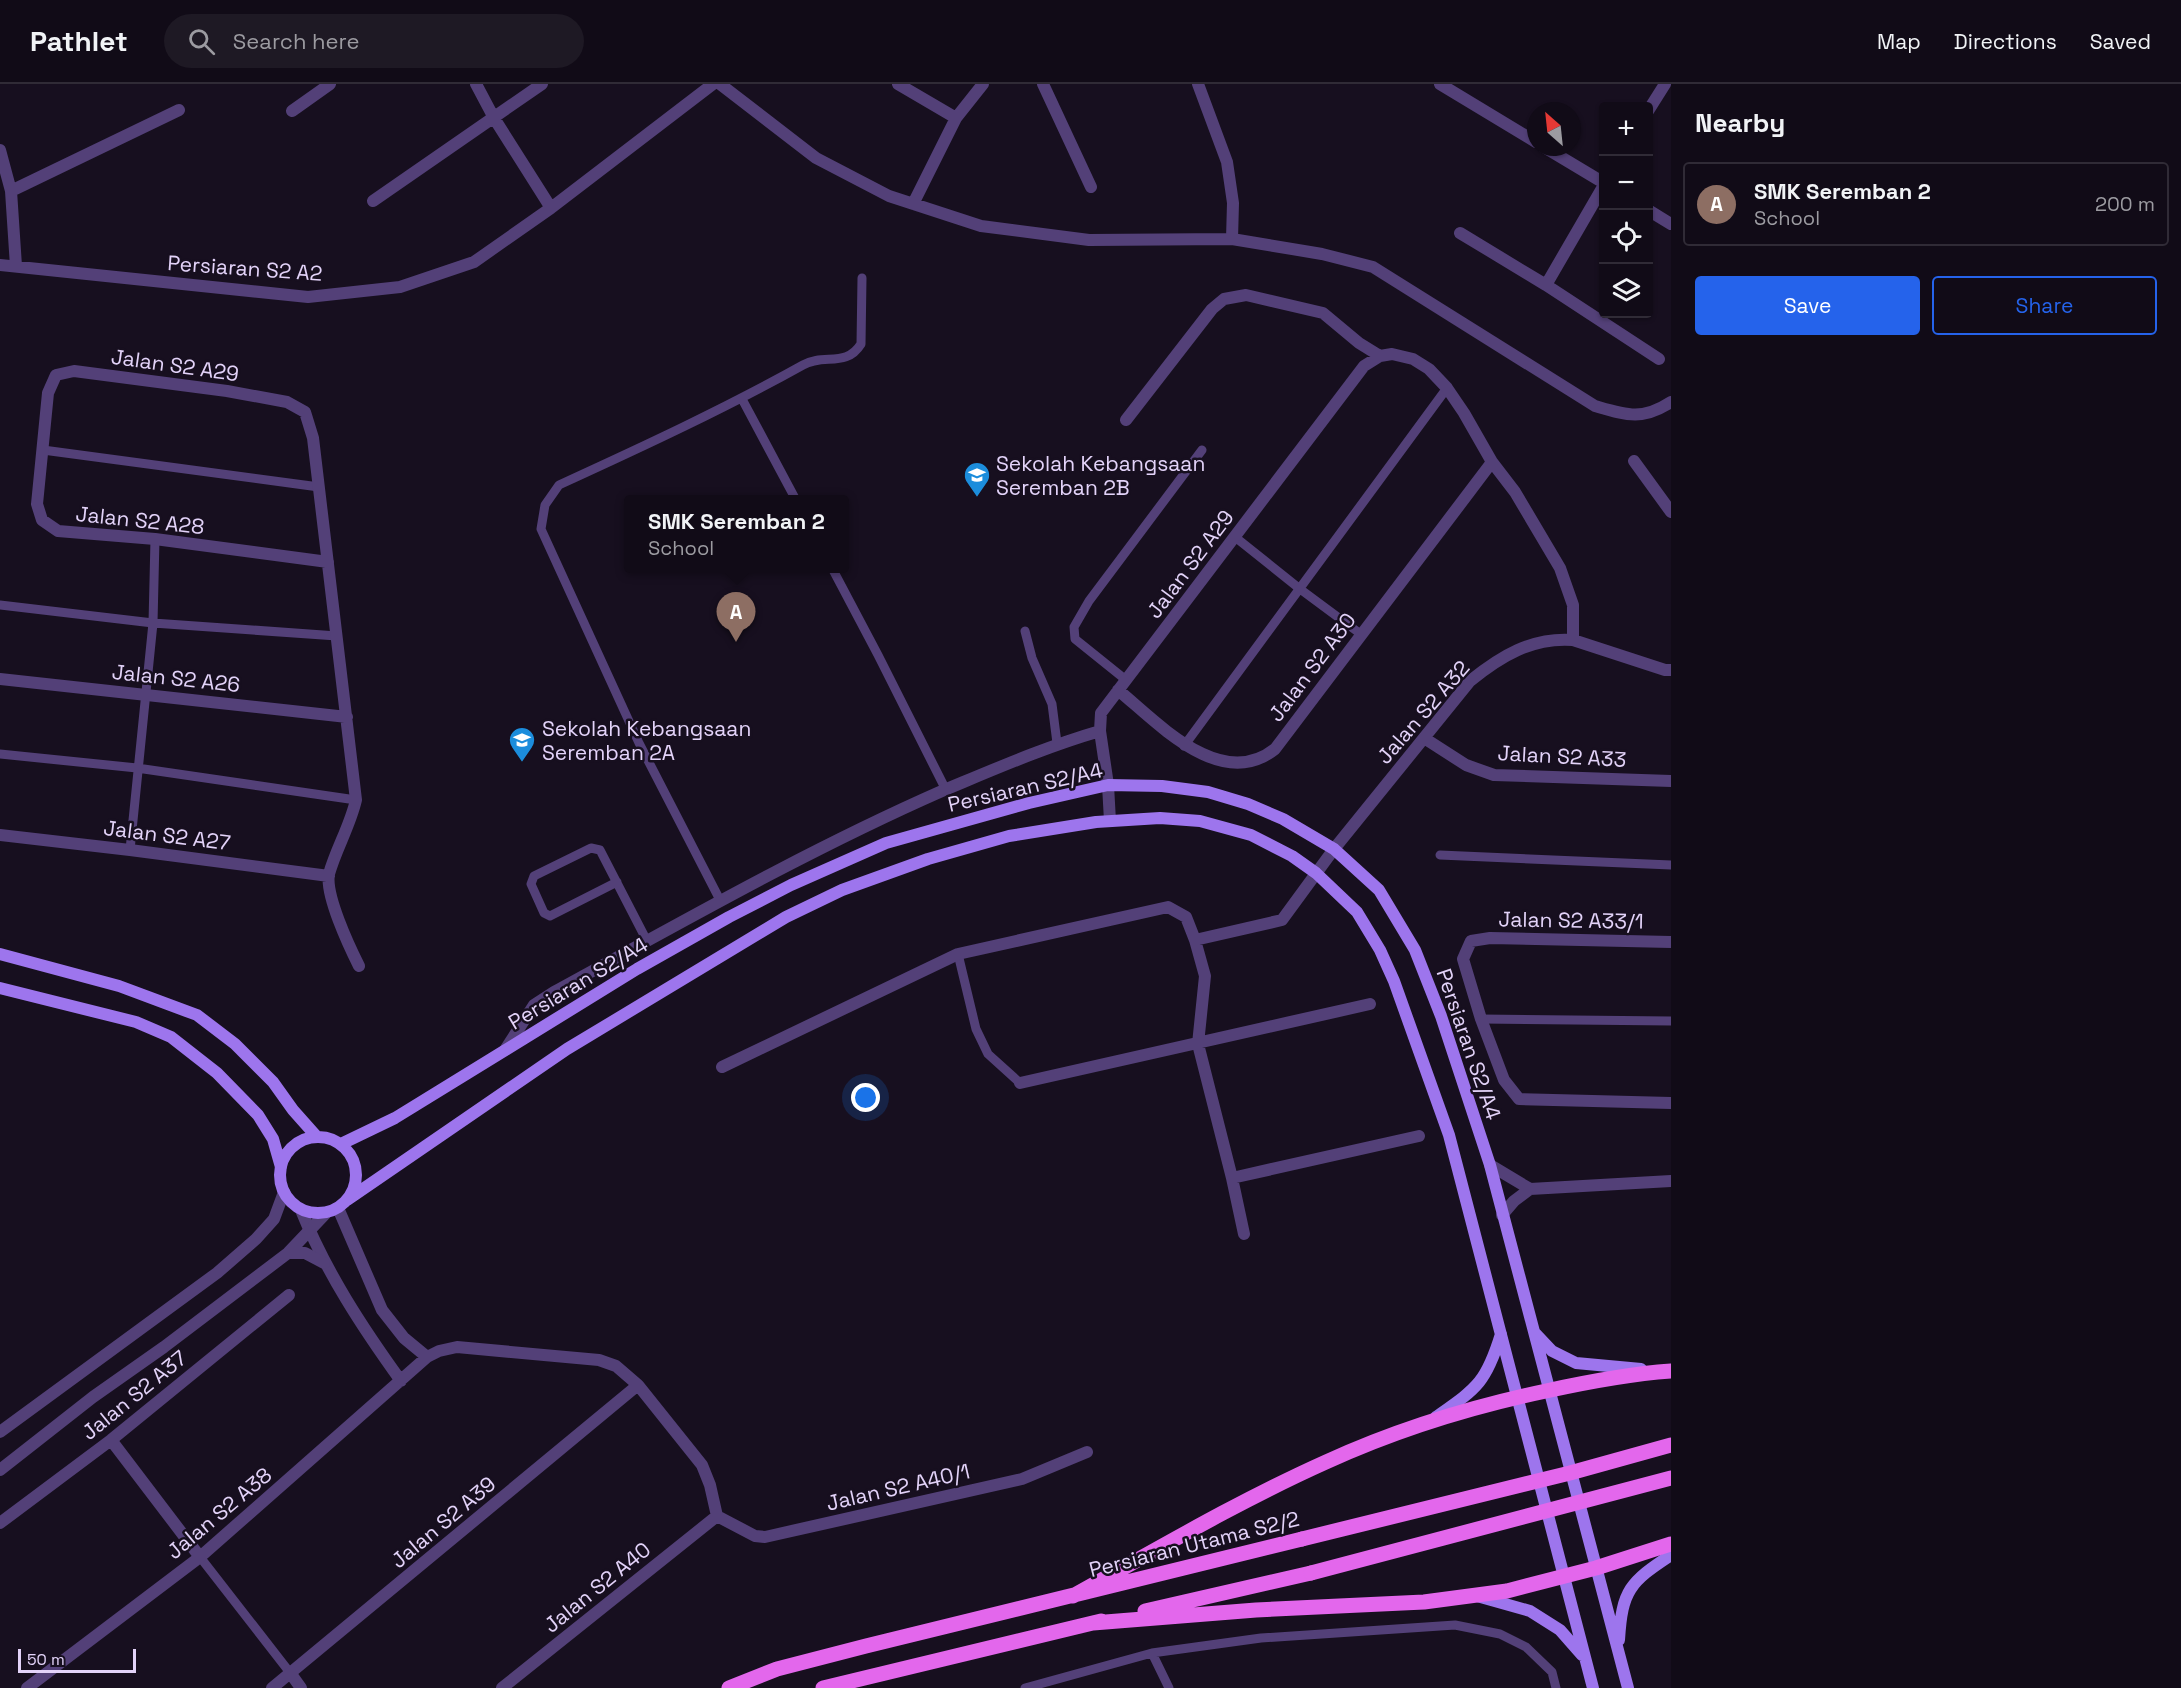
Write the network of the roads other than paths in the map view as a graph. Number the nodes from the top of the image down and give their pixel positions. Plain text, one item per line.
1 (330, 84) edge
2 (476, 84) edge
3 (542, 84) edge
4 (712, 84) edge
5 (720, 84) edge
6 (898, 84) edge
7 (984, 84) edge
8 (1043, 84) edge
9 (1198, 84) edge
10 (1440, 84) edge
11 (1666, 84) edge
12 (1671, 86) edge
13 (1653, 104) edge
14 (179, 110) dead end
15 (292, 111) dead end
16 (494, 118) junction
17 (956, 118) junction
18 (1527, 137) edge
19 (1559, 156) edge
20 (1, 158) edge
21 (1599, 181) edge
22 (1091, 187) dead end
23 (11, 191) junction
24 (1599, 193) edge
25 (373, 201) dead end
26 (914, 204) junction
27 (551, 208) junction
28 (1653, 213) edge
29 (1671, 224) edge
30 (1460, 233) dead end
31 (1232, 239) junction
32 (0, 265) edge
33 (16, 266) junction
34 (862, 278) dead end
35 (1546, 285) junction
36 (1380, 356) junction
37 (1659, 359) dead end
38 (1447, 388) junction
39 (48, 393) joint
40 (742, 399) junction
41 (1671, 402) edge
42 (1126, 420) dead end
43 (43, 450) junction
44 (1202, 450) dead end
45 (1634, 461) dead end
46 (1492, 462) junction
47 (319, 487) junction
48 (793, 495) edge
49 (1671, 512) edge
50 (1234, 537) junction
51 (155, 539) junction
52 (328, 562) junction
53 (835, 573) edge
54 (1300, 589) junction
55 (0, 605) edge
56 (153, 623) junction
57 (1025, 631) dead end
58 (1362, 634) junction
59 (337, 636) junction
60 (1573, 640) junction
61 (1671, 670) edge
62 (0, 679) edge
63 (1126, 680) junction
64 (1118, 690) junction
65 (147, 695) junction
66 (347, 717) junction
67 (1100, 731) junction
68 (1424, 738) junction
69 (1057, 743) junction
70 (1184, 746) junction
71 (0, 754) edge
72 (137, 768) junction
73 (1671, 781) edge
74 (1108, 784) junction
75 (946, 790) junction
76 (356, 800) junction
77 (1110, 821) junction
78 (0, 835) edge
79 (1334, 849) junction
80 (130, 850) junction
81 (1440, 855) dead end
82 (1671, 865) edge
83 (1316, 873) junction
84 (329, 876) junction
85 (617, 882) junction
86 (720, 900) junction
87 (729, 916) junction
88 (1195, 940) junction
89 (647, 941) junction
90 (1671, 942) edge
91 (0, 954) edge
92 (958, 954) junction
93 (358, 966) dead end
94 (0, 988) edge
95 (1370, 1004) dead end
96 (1481, 1019) junction
97 (1671, 1021) edge
98 (1198, 1044) junction
99 (505, 1050) junction
100 (722, 1067) dead end
101 (1020, 1083) joint
102 (1671, 1103) edge
103 (1419, 1136) dead end
104 (317, 1137) junction
105 (341, 1144) junction
106 (1490, 1164) junction
107 (280, 1167) junction
108 (1232, 1178) junction
109 (1671, 1181) edge
110 (1530, 1189) junction
111 (284, 1192) junction
112 (337, 1207) junction
113 (301, 1210) junction
114 (1502, 1215) junction
115 (310, 1232) junction
116 (1244, 1234) dead end
117 (288, 1253) junction
118 (324, 1263) junction
119 (289, 1295) dead end
120 (1534, 1332) junction
121 (1501, 1334) junction
122 (427, 1357) junction
123 (1668, 1371) edge
124 (401, 1382) junction
125 (638, 1385) junction
126 (1549, 1390) junction
127 (1517, 1397) junction
128 (1428, 1422) junction
129 (0, 1432) edge
130 (111, 1440) junction
131 (1671, 1445) edge
132 (1087, 1452) dead end
133 (0, 1470) edge
134 (1671, 1478) edge
135 (717, 1516) junction
136 (0, 1522) edge
137 (1671, 1545) edge
138 (1671, 1555) edge
139 (200, 1557) junction
140 (1596, 1568) junction
141 (1564, 1577) junction
142 (1073, 1596) junction
143 (1474, 1596) junction
144 (1093, 1623) junction
145 (1618, 1651) junction
146 (1152, 1653) junction
147 (1585, 1658) junction
148 (291, 1674) junction
149 (1064, 1677) junction
150 (27, 1688) edge
151 (272, 1688) edge
152 (301, 1688) edge
153 (502, 1688) edge
154 (729, 1688) edge
155 (823, 1688) edge
156 (1025, 1688) edge
157 (1044, 1688) edge
158 (1169, 1688) edge
159 (1556, 1688) edge
160 (1593, 1688) edge
161 (1628, 1688) edge

1 - 15 street
2 - 16 street
3 - 16 street
4 - 27 street, Persiaran S2 A2
5 - 26 street
6 - 17 street
7 - 17 street
8 - 22 street
9 - 31 street
10 - 18 street
11 - 12 street
11 - 13 street
14 - 23 street
16 - 25 street
16 - 27 street
17 - 26 street
19 - 21 street
20 - 23 street
23 - 33 street
24 - 35 street
26 - 31 street
27 - 33 street, Persiaran S2 A2
28 - 29 street
30 - 35 street
31 - 41 street
32 - 33 street, Persiaran S2 A2
34 - 40 lane
35 - 37 street
36 - 38 street
36 - 42 street
36 - 50 street, Jalan S2 A29
38 - 46 street
38 - 54 lane
39 - 43 street, Jalan S2 A28
39 - 47 street, Jalan S2 A29
40 - 48 lane
40 - 86 lane
43 - 47 lane
43 - 51 street, Jalan S2 A28
44 - 63 lane
45 - 49 street
46 - 58 street, Jalan S2 A30
46 - 60 street
47 - 52 street
50 - 54 lane
50 - 63 street, Jalan S2 A29
51 - 52 street, Jalan S2 A28
51 - 56 lane
52 - 59 street
53 - 75 lane
54 - 58 lane
54 - 70 lane
55 - 56 lane
56 - 59 lane
56 - 65 lane
57 - 69 lane
58 - 70 street, Jalan S2 A30
59 - 66 street
60 - 61 street, Jalan S2 A32
60 - 68 street, Jalan S2 A32
62 - 65 street, Jalan S2 A26
63 - 64 street, Jalan S2 A29
64 - 67 street, Jalan S2 A29
64 - 70 street, Jalan S2 A30
65 - 66 street, Jalan S2 A26
65 - 72 lane
66 - 76 street
67 - 69 street
67 - 74 street, Jalan S2 A29
68 - 73 street, Jalan S2 A33
68 - 79 street, Jalan S2 A32
69 - 75 street
71 - 72 lane
72 - 76 lane
72 - 80 lane
74 - 77 street, Jalan S2 A29
74 - 79 main road, Persiaran S2/A4
74 - 87 main road, Persiaran S2/A4
75 - 86 street
76 - 84 street
77 - 83 main road, Persiaran S2/A4
77 - 112 main road, Persiaran S2/A4
78 - 80 street, Jalan S2 A27
79 - 83 street, Jalan S2 A32
79 - 106 main road, Persiaran S2/A4
80 - 84 street, Jalan S2 A27
81 - 82 lane
83 - 88 street, Jalan S2 A32
83 - 121 main road, Persiaran S2/A4
84 - 93 street
85 - 85 lane
85 - 89 lane
86 - 87 street
86 - 89 street
87 - 99 main road, Persiaran S2/A4
88 - 92 street
88 - 98 street
89 - 99 street
90 - 96 street, Jalan S2 A33/1
91 - 104 main road
92 - 100 street
92 - 101 lane
94 - 107 main road
95 - 98 street
96 - 97 lane
96 - 102 street
98 - 101 street
98 - 108 street
99 - 105 main road, Persiaran S2/A4
103 - 108 street
104 - 105 main road
104 - 107 main road
105 - 112 main road
106 - 110 street
106 - 114 main road, Persiaran S2/A4
107 - 111 main road
108 - 116 street
109 - 110 street
110 - 114 street
111 - 113 main road
111 - 129 street
112 - 113 main road
112 - 115 street
112 - 122 street
113 - 115 street
114 - 120 main road, Persiaran S2/A4
115 - 117 street
115 - 118 street
117 - 118 street
117 - 133 street
118 - 124 street
119 - 130 street, Jalan S2 A37
120 - 123 main road
120 - 126 main road, Persiaran S2/A4
121 - 127 main road, Persiaran S2/A4
121 - 128 main road
122 - 124 street, Jalan S2 A38
122 - 125 street
123 - 126 main road
124 - 139 street, Jalan S2 A38
125 - 135 street
125 - 148 street, Jalan S2 A39
126 - 127 main road
126 - 140 main road, Persiaran S2/A4
127 - 128 main road
127 - 141 main road, Persiaran S2/A4
128 - 142 main road
130 - 136 street, Jalan S2 A37
130 - 139 street
131 - 142 main road, Persiaran Utama S2/2, bridge
132 - 135 street, Jalan S2 A40/1
134 - 144 main road, bridge
135 - 153 street, Jalan S2 A40
137 - 140 main road
138 - 145 main road
139 - 148 lane
139 - 150 street, Jalan S2 A38
140 - 141 main road
140 - 145 main road, Persiaran S2/A4
141 - 143 main road
141 - 147 main road, Persiaran S2/A4
142 - 154 main road, Persiaran Utama S2/2
143 - 144 main road
143 - 147 main road
144 - 155 main road
145 - 161 main road, Persiaran S2/A4
146 - 149 lane
146 - 158 lane
146 - 159 lane
147 - 160 main road, Persiaran S2/A4
148 - 151 street, Jalan S2 A39
148 - 152 street
149 - 156 lane
149 - 157 lane

